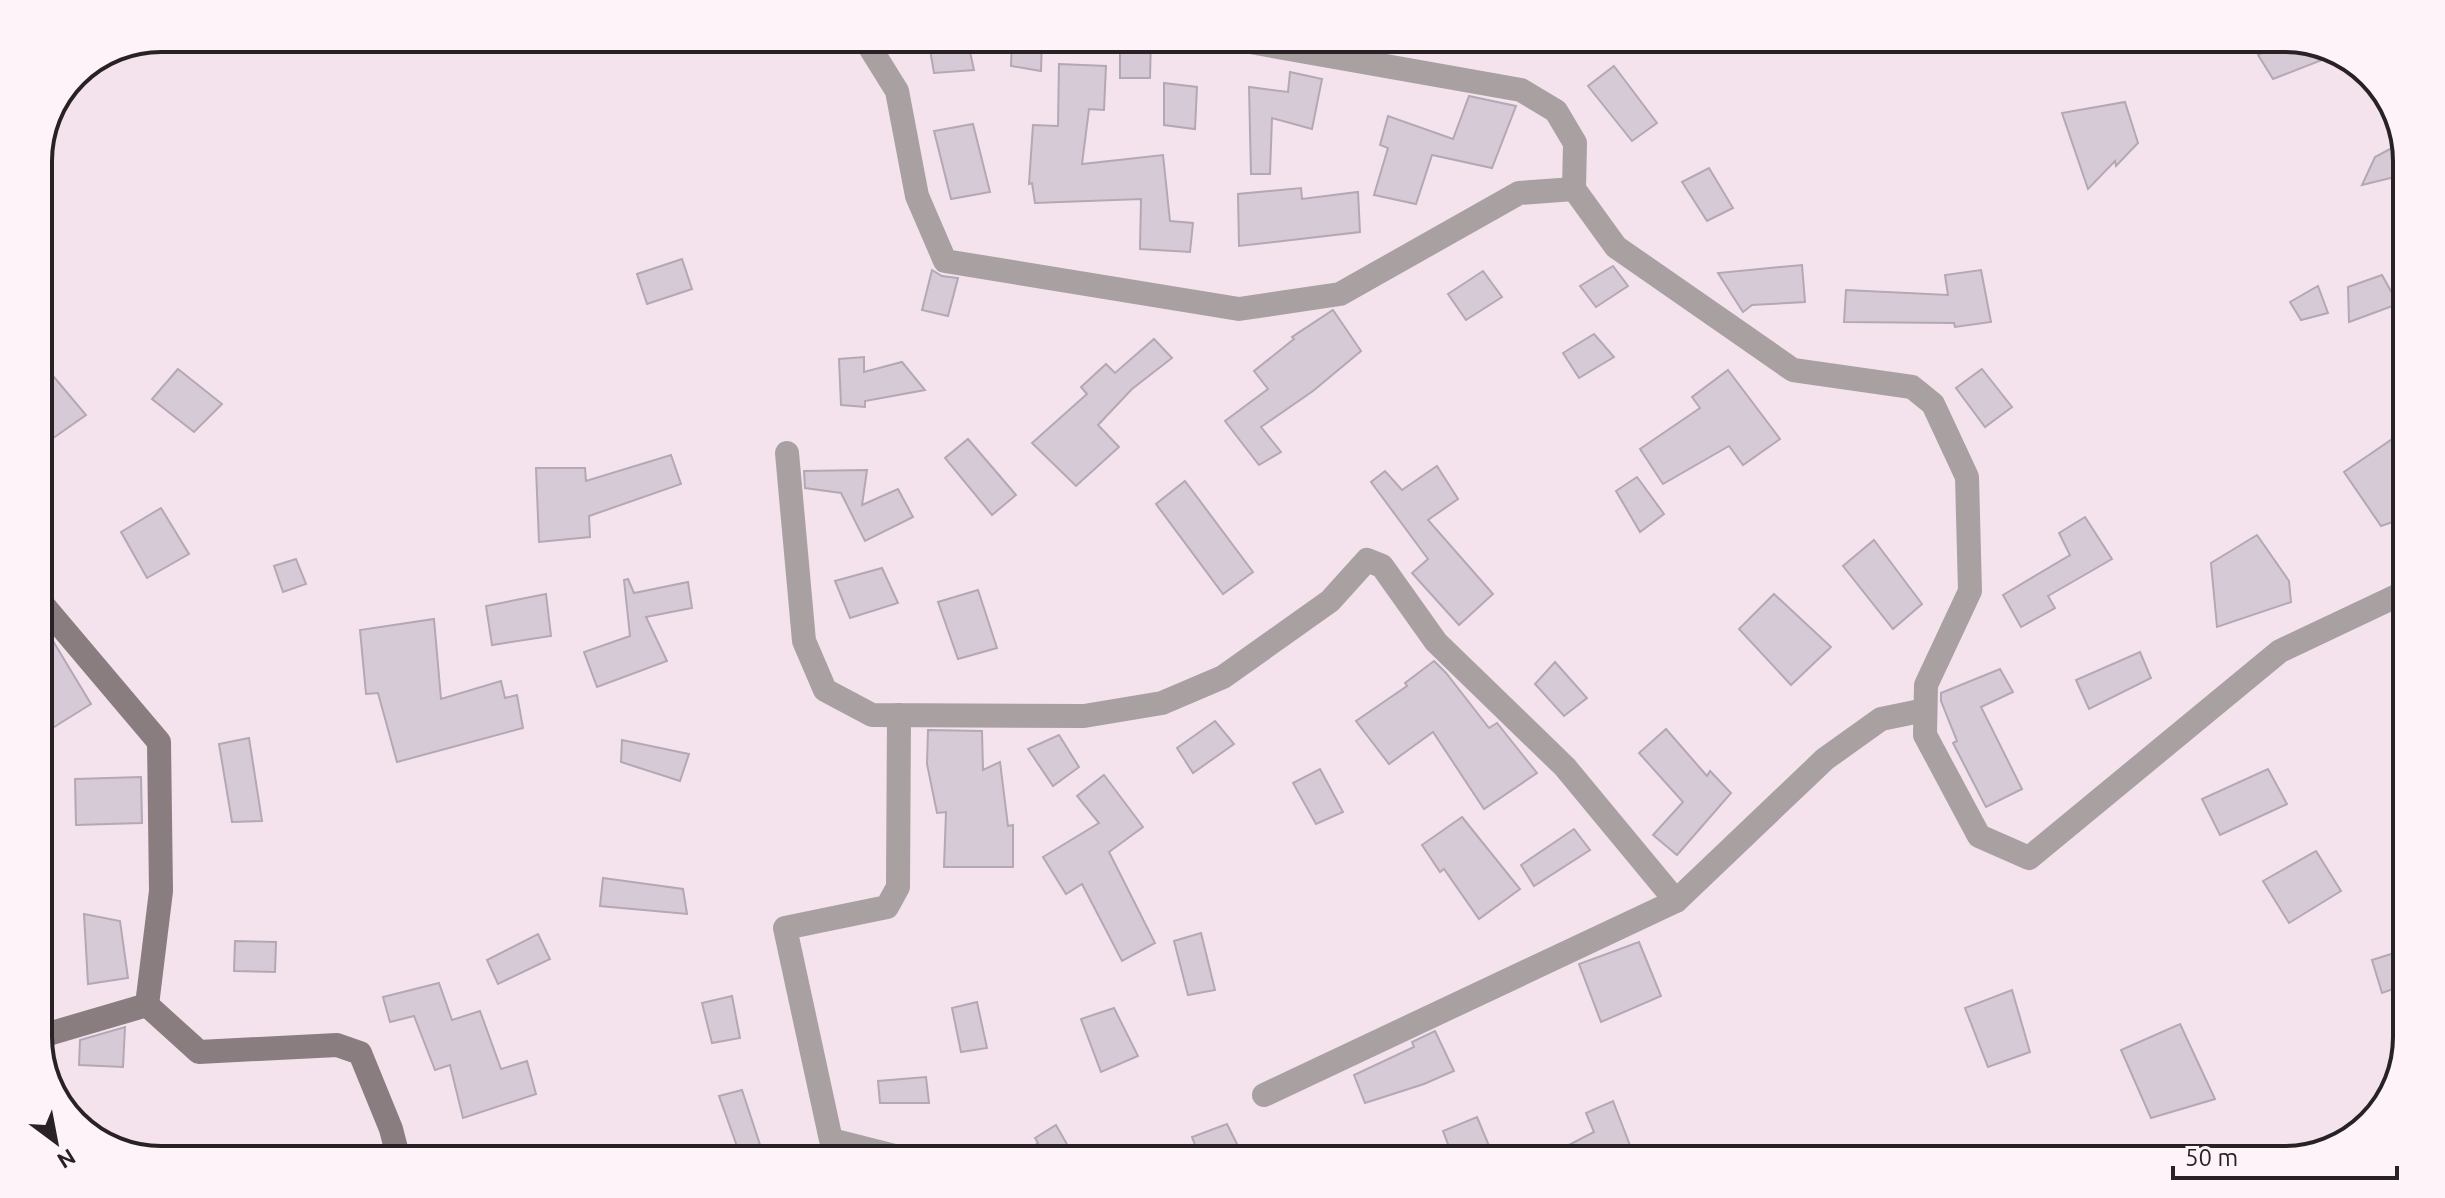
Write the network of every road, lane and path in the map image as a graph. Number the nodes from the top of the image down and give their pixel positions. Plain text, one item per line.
1 (873, 52) edge
2 (1307, 52) edge
3 (1574, 189) junction
4 (787, 453) dead end
5 (2393, 598) edge
6 (52, 619) edge
7 (1925, 710) junction
8 (899, 715) junction
9 (1676, 901) junction
10 (147, 1005) junction
11 (52, 1033) edge
12 (1264, 1095) dead end
13 (395, 1146) edge
14 (855, 1146) edge

1 - 3 street
2 - 3 street
3 - 7 street
4 - 8 street
5 - 7 street
6 - 10 street
7 - 9 street
8 - 9 street
8 - 14 street
9 - 12 street
10 - 11 street
10 - 13 street

